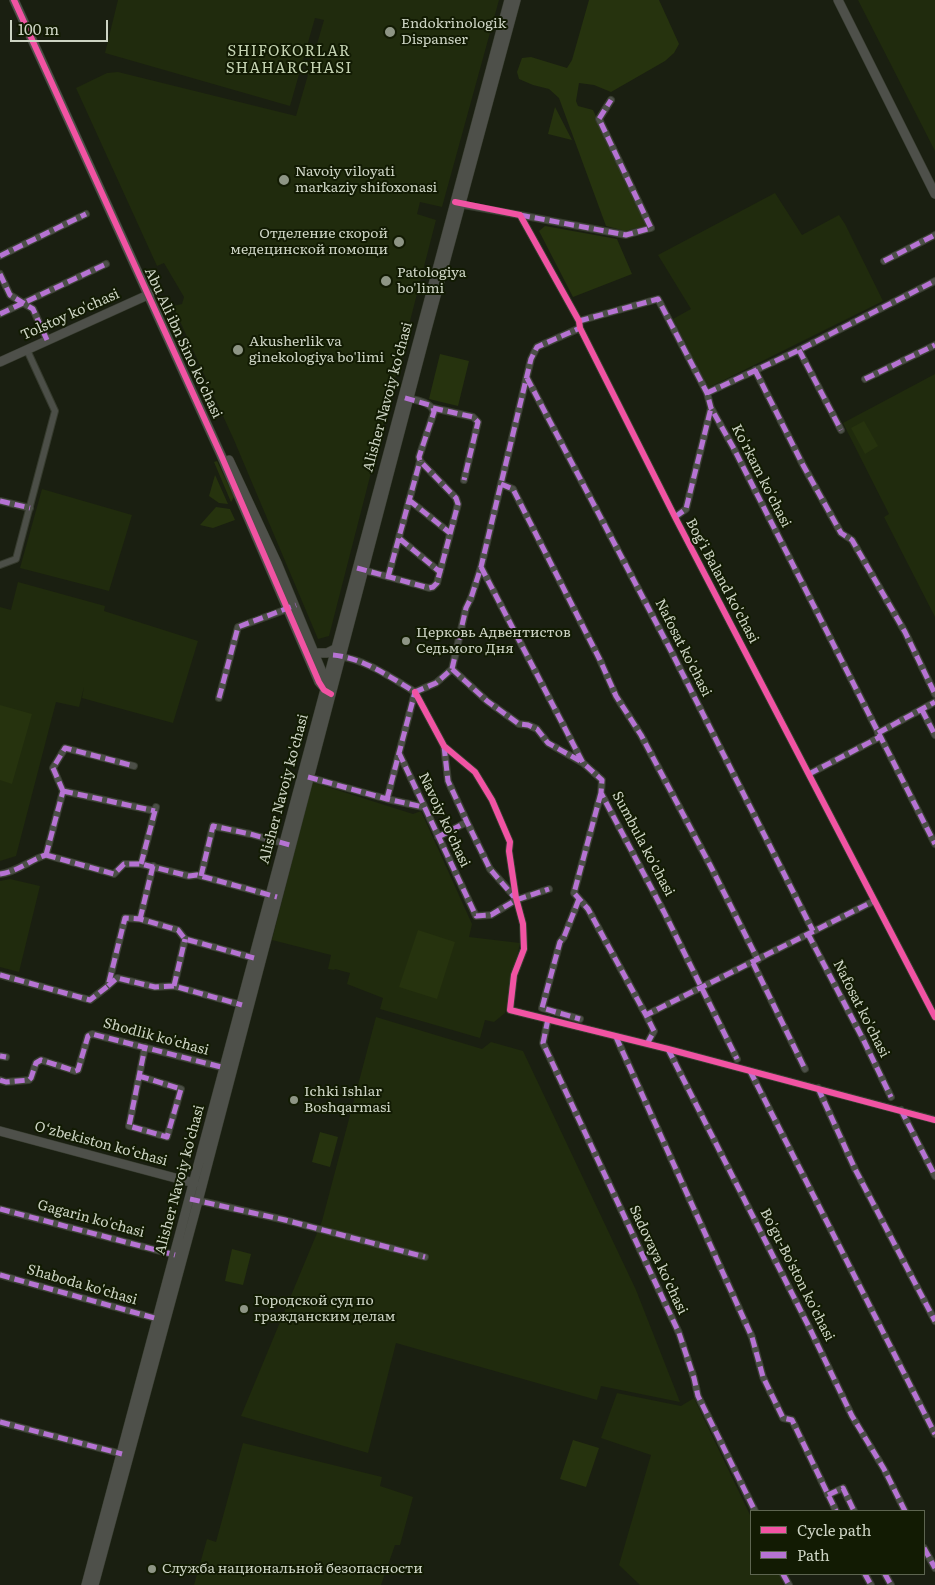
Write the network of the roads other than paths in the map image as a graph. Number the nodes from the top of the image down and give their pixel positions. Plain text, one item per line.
1 (14, 0) edge
2 (19, 0) edge
3 (509, 0) edge
4 (516, 0) edge
5 (838, 0) edge
6 (611, 100) dead end
7 (935, 194) edge
8 (458, 204) junction
9 (86, 214) dead end
10 (520, 215) junction
11 (935, 236) edge
12 (0, 256) edge
13 (884, 261) dead end
14 (106, 264) dead end
15 (0, 274) edge
16 (935, 280) edge
17 (149, 295) junction
18 (25, 303) junction
19 (0, 314) edge
20 (579, 321) junction
21 (580, 328) junction
22 (47, 340) junction
23 (935, 345) edge
24 (27, 350) junction
25 (799, 350) junction
26 (0, 362) edge
27 (755, 370) junction
28 (527, 378) junction
29 (866, 380) dead end
30 (707, 393) junction
31 (406, 398) junction
32 (433, 408) junction
33 (711, 408) junction
34 (841, 430) dead end
35 (420, 461) junction
36 (464, 480) dead end
37 (501, 484) junction
38 (0, 500) edge
39 (409, 500) junction
40 (30, 508) junction
41 (674, 517) junction
42 (450, 533) junction
43 (400, 539) junction
44 (0, 565) edge
45 (481, 567) junction
46 (360, 569) junction
47 (440, 572) junction
48 (388, 576) junction
49 (292, 607) junction
50 (315, 653) junction
51 (336, 653) junction
52 (452, 669) junction
53 (328, 688) junction
54 (416, 692) junction
55 (935, 694) edge
56 (219, 698) dead end
57 (935, 702) edge
58 (922, 710) junction
59 (879, 735) junction
60 (935, 735) edge
61 (444, 746) junction
62 (399, 753) junction
63 (583, 763) junction
64 (134, 766) dead end
65 (809, 774) junction
66 (308, 776) junction
67 (63, 791) junction
68 (602, 793) junction
69 (387, 799) junction
70 (423, 807) junction
71 (467, 822) junction
72 (438, 837) junction
73 (287, 844) junction
74 (935, 844) edge
75 (46, 855) junction
76 (141, 864) junction
77 (153, 866) junction
78 (0, 874) edge
79 (201, 876) junction
80 (549, 889) dead end
81 (274, 896) junction
82 (516, 899) junction
83 (579, 899) junction
84 (874, 901) junction
85 (140, 919) junction
86 (811, 932) junction
87 (185, 939) junction
88 (254, 958) junction
89 (756, 961) junction
90 (0, 975) edge
91 (108, 986) junction
92 (174, 986) junction
93 (701, 987) junction
94 (242, 1005) junction
95 (646, 1015) junction
96 (935, 1017) edge
97 (548, 1019) junction
98 (580, 1019) dead end
99 (616, 1036) junction
100 (647, 1044) junction
101 (145, 1048) junction
102 (668, 1049) junction
103 (737, 1058) dead end
104 (225, 1068) junction
105 (805, 1069) dead end
106 (750, 1071) junction
107 (139, 1076) junction
108 (0, 1080) edge
109 (818, 1088) junction
110 (891, 1097) dead end
111 (901, 1110) junction
112 (935, 1120) edge
113 (0, 1131) edge
114 (935, 1176) edge
115 (194, 1183) junction
116 (194, 1200) junction
117 (0, 1209) edge
118 (175, 1255) junction
119 (426, 1257) dead end
120 (0, 1275) edge
121 (158, 1319) junction
122 (935, 1321) edge
123 (0, 1422) edge
124 (935, 1434) edge
125 (122, 1454) junction
126 (828, 1495) junction
127 (754, 1510) edge
128 (836, 1510) edge
129 (854, 1510) edge
130 (904, 1510) edge
131 (925, 1550) edge
132 (935, 1568) edge
133 (86, 1585) edge
134 (94, 1585) edge

1 - 17 main road, Abu Ali ibn Sino ko'chasi
2 - 17 main road, Abu Ali ibn Sino ko'chasi
3 - 8 main road, Alisher Navoiy ko'chasi
4 - 8 main road, Alisher Navoiy ko'chasi
5 - 7 main road
6 - 10 street
8 - 10 street
8 - 31 main road, Alisher Navoiy ko'chasi
9 - 12 street
10 - 20 street, Bog'i Baland ko'chasi
11 - 13 street
14 - 18 street
15 - 18 street
16 - 25 street
17 - 22 main road, Tolstoy ko'chasi
17 - 49 main road, Abu Ali ibn Sino ko'chasi
18 - 19 street
18 - 22 street
20 - 21 street, Bog'i Baland ko'chasi
20 - 30 street, Ko'rkam ko'chasi
21 - 28 street
21 - 41 street, Bog'i Baland ko'chasi
22 - 24 main road, Tolstoy ko'chasi
23 - 29 street
24 - 26 main road, Tolstoy ko'chasi
24 - 40 street
25 - 27 street
25 - 34 street
27 - 30 street
27 - 55 street
28 - 37 street
28 - 86 street, Nafosat ko'chasi
30 - 33 street, Ko'rkam ko'chasi
31 - 32 street
31 - 46 main road, Alisher Navoiy ko'chasi
32 - 35 street
32 - 36 street
33 - 41 street
33 - 59 street, Ko'rkam ko'chasi
35 - 39 street
35 - 42 street
37 - 45 street
37 - 89 street
38 - 40 street
39 - 42 street
39 - 43 street
40 - 44 street
41 - 65 street, Bog'i Baland ko'chasi
42 - 47 street
43 - 47 street
43 - 48 street
45 - 52 street
45 - 63 street, Sumbula ko'chasi
46 - 48 street
46 - 51 main road, Alisher Navoiy ko'chasi
47 - 48 street
49 - 50 main road, Abu Ali ibn Sino ko'chasi
49 - 53 main road, Abu Ali ibn Sino ko'chasi
49 - 56 street
50 - 51 main road
50 - 53 main road, Abu Ali ibn Sino ko'chasi
51 - 53 main road, Alisher Navoiy ko'chasi
51 - 54 street
52 - 54 street
52 - 63 street
53 - 66 main road, Alisher Navoiy ko'chasi
53 - 73 main road, Alisher Navoiy ko'chasi
54 - 61 street
54 - 62 street
57 - 58 street
58 - 59 street
58 - 60 street
59 - 65 street
59 - 74 street, Ko'rkam ko'chasi
61 - 71 street, Navoiy ko'chasi
61 - 82 street
62 - 69 street
62 - 70 street, Navoiy ko'chasi
63 - 68 street, Sumbula ko'chasi
64 - 67 street
65 - 84 street, Bog'i Baland ko'chasi
66 - 69 street
66 - 73 main road, Alisher Navoiy ko'chasi
67 - 75 street
67 - 76 street
68 - 83 street
68 - 93 street, Sumbula ko'chasi
69 - 70 street
70 - 72 street, Navoiy ko'chasi
71 - 72 street
71 - 82 street, Navoiy ko'chasi
72 - 82 street, Navoiy ko'chasi
73 - 79 street
73 - 81 main road, Alisher Navoiy ko'chasi
75 - 76 street
75 - 78 street
76 - 77 street
77 - 79 street
77 - 85 street
79 - 81 street
80 - 82 street
81 - 88 main road, Alisher Navoiy ko'chasi
81 - 116 main road, Alisher Navoiy ko'chasi
82 - 97 street
83 - 95 street
83 - 98 street
84 - 86 street
84 - 96 street, Bog'i Baland ko'chasi
85 - 87 street
85 - 91 street
86 - 89 street
86 - 110 street, Nafosat ko'chasi
87 - 88 street
87 - 92 street
88 - 94 main road, Alisher Navoiy ko'chasi
89 - 93 street
89 - 105 street
90 - 91 street
91 - 92 street
92 - 94 street
93 - 95 street
93 - 103 street, Sumbula ko'chasi
94 - 104 main road, Alisher Navoiy ko'chasi
95 - 100 street
97 - 99 street
97 - 127 street, Sadovaya ko'chasi
99 - 100 street
99 - 126 street
100 - 102 street
101 - 104 street, Shodlik ko'chasi
101 - 107 street
101 - 108 street, Shodlik ko'chasi
102 - 106 street
102 - 130 street, Bo'gu-Bo'ston ko'chasi
104 - 115 main road, Alisher Navoiy ko'chasi
106 - 109 street
106 - 124 street
107 - 107 street
109 - 111 street
109 - 122 street
111 - 112 street
111 - 114 street
113 - 115 main road, O‘zbekiston ko‘chasi
115 - 116 main road, Alisher Navoiy ko'chasi
116 - 118 main road, Alisher Navoiy ko'chasi
116 - 119 street
116 - 134 main road, Alisher Navoiy ko'chasi
117 - 118 street, Gagarin ko'chasi
118 - 121 main road, Alisher Navoiy ko'chasi
120 - 121 street, Shaboda ko'chasi
121 - 125 main road, Alisher Navoiy ko'chasi
123 - 125 street
125 - 133 main road, Alisher Navoiy ko'chasi
126 - 128 street
126 - 129 street
131 - 132 street

